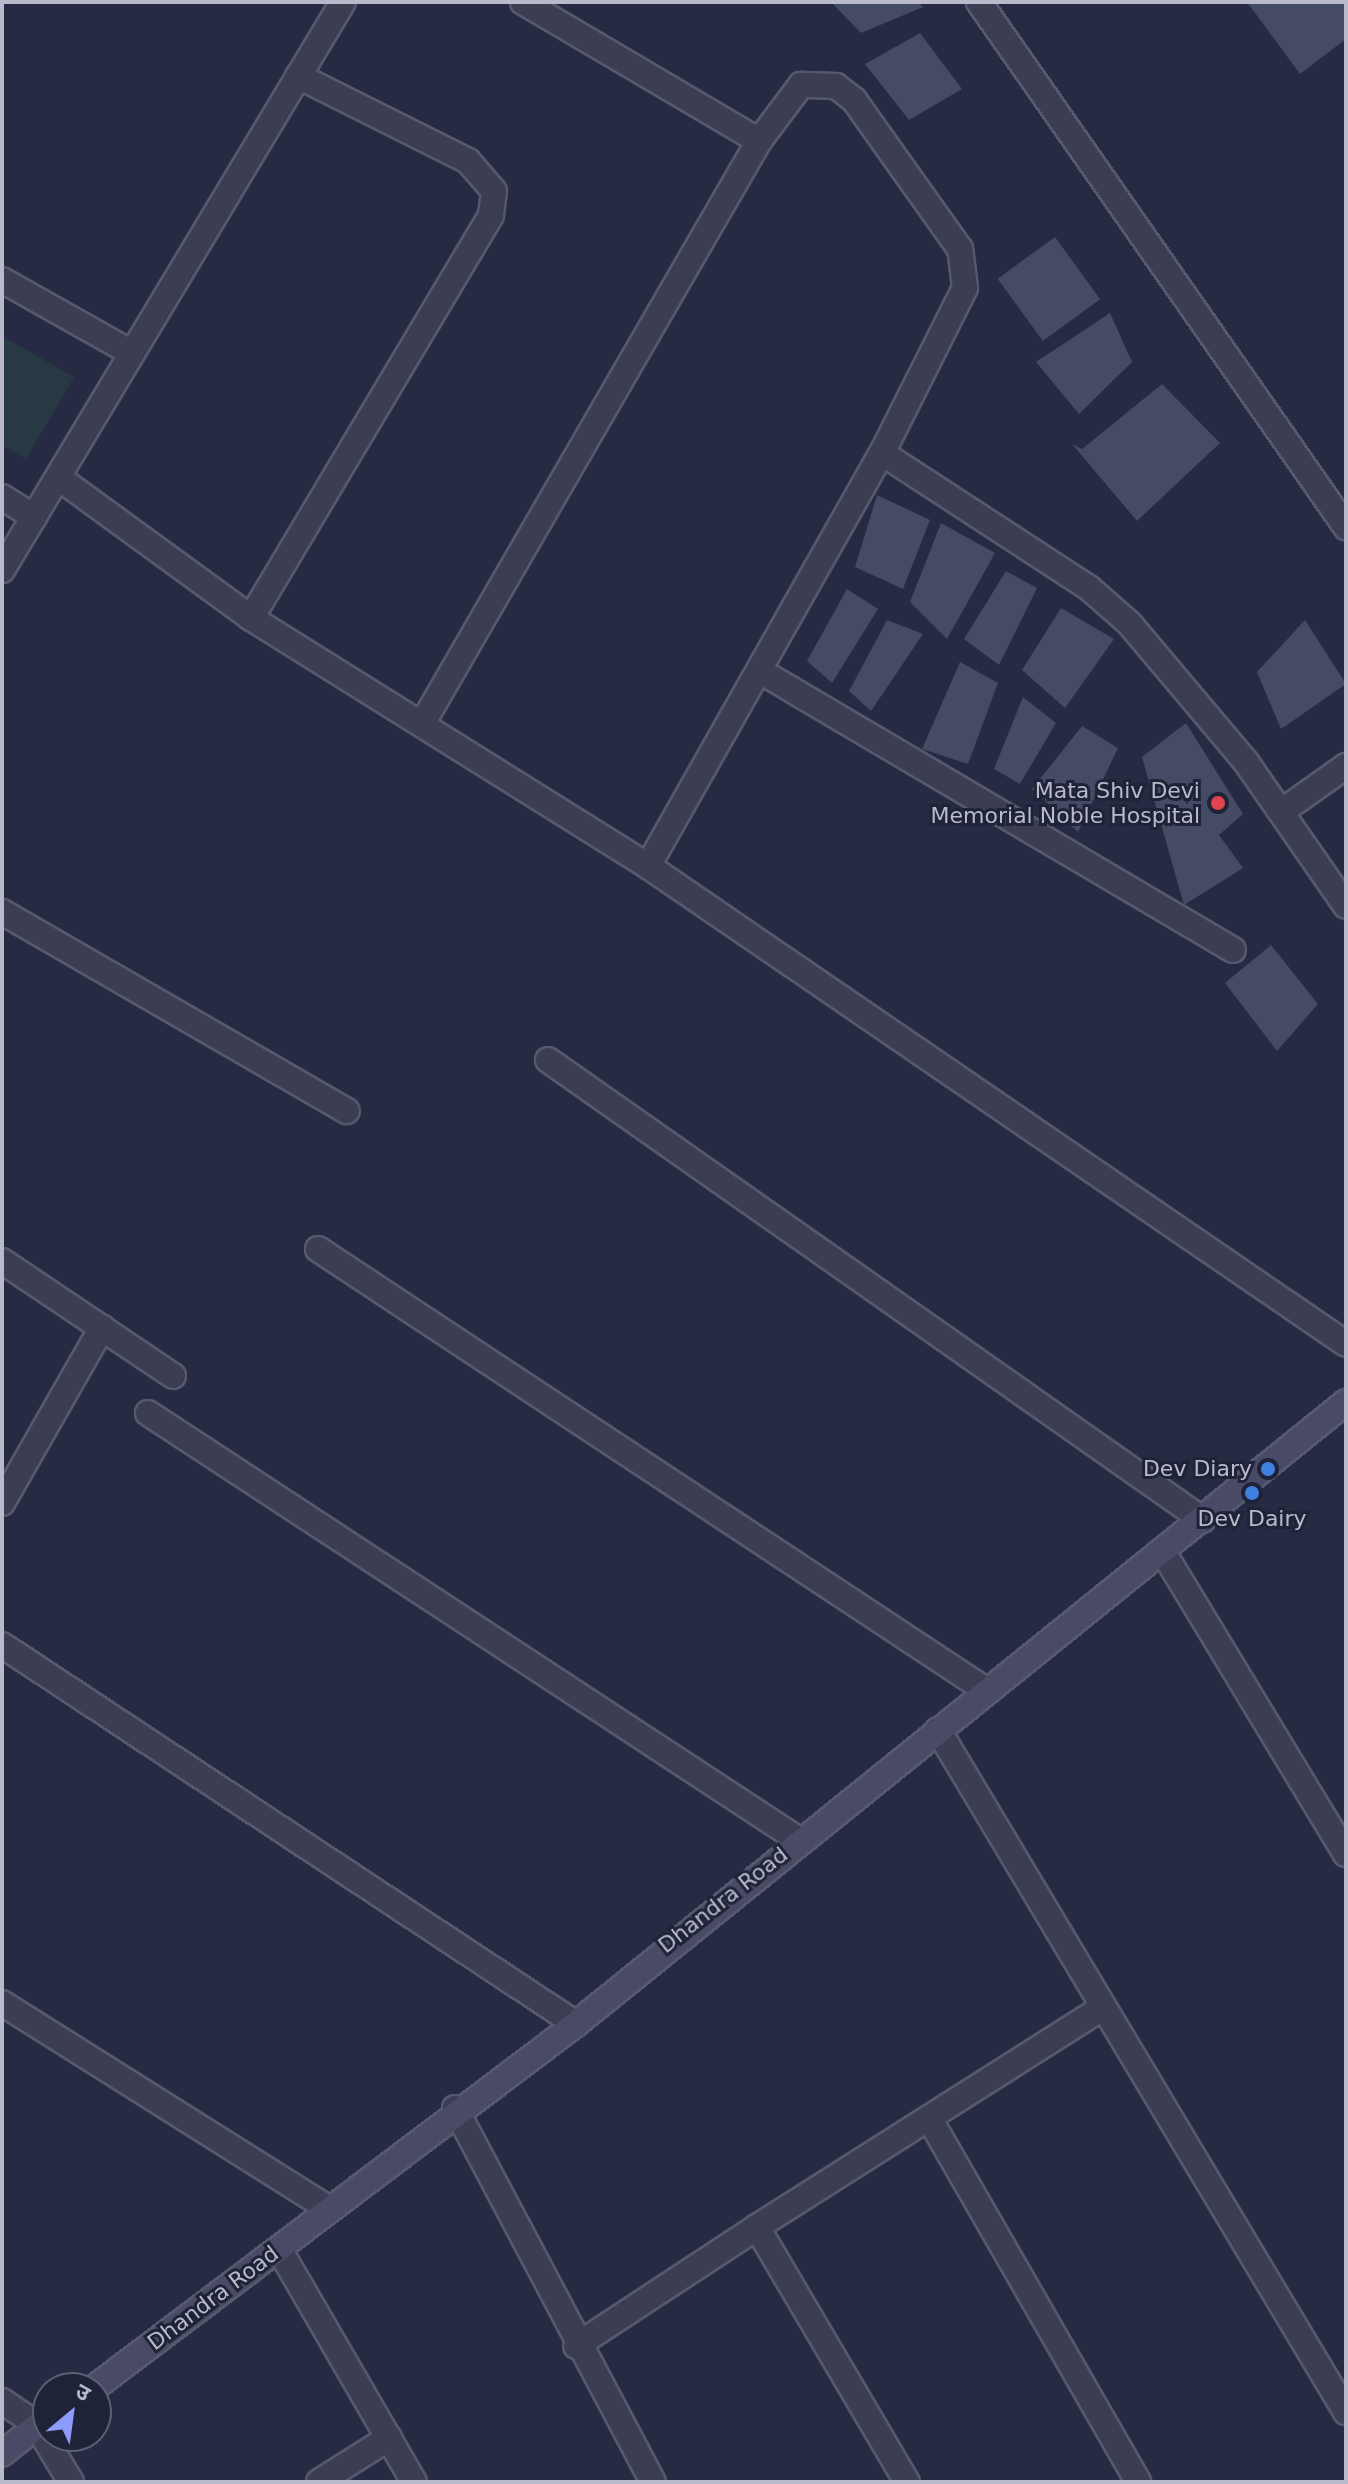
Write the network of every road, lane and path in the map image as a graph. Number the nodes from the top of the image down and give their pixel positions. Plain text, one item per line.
1 (343, 2) edge
2 (523, 2) edge
3 (979, 2) edge
4 (298, 76) junction
5 (759, 141) junction
6 (2, 280) edge
7 (130, 352) junction
8 (882, 453) junction
9 (59, 478) junction
10 (2, 497) edge
11 (34, 517) junction
12 (1346, 527) edge
13 (2, 570) edge
14 (251, 618) junction
15 (760, 671) junction
16 (422, 724) junction
17 (1346, 766) edge
18 (1281, 812) junction
19 (648, 866) junction
20 (1346, 906) edge
21 (2, 912) edge
22 (1233, 950) dead end
23 (548, 1060) dead end
24 (347, 1111) dead end
25 (318, 1249) dead end
26 (2, 1261) edge
27 (102, 1328) junction
28 (1346, 1344) edge
29 (173, 1376) dead end
30 (1346, 1402) edge
31 (148, 1413) dead end
32 (2, 1503) edge
33 (1203, 1520) junction
34 (1163, 1552) junction
35 (2, 1645) edge
36 (987, 1691) junction
37 (938, 1730) junction
38 (799, 1840) junction
39 (1346, 1854) edge
40 (2, 2003) edge
41 (1102, 2008) junction
42 (576, 2024) junction
43 (455, 2108) junction
44 (929, 2118) junction
45 (327, 2208) junction
46 (757, 2227) junction
47 (279, 2249) junction
48 (576, 2346) junction
49 (112, 2374) edge
50 (2, 2401) edge
51 (1346, 2412) edge
52 (32, 2416) edge
53 (32, 2429) edge
54 (389, 2438) junction
55 (57, 2452) edge
56 (2, 2454) edge
57 (71, 2482) edge
58 (319, 2482) edge
59 (414, 2482) edge
60 (653, 2482) edge
61 (907, 2482) edge
62 (1138, 2482) edge

1 - 4 street
2 - 5 street
3 - 12 street
4 - 7 street
4 - 14 street
5 - 8 street
5 - 16 street
6 - 7 street
7 - 9 street
8 - 15 street
8 - 18 street
9 - 11 street
9 - 14 street
10 - 11 street
11 - 13 street
14 - 16 street
15 - 19 street
15 - 22 street
16 - 19 street
17 - 18 street
18 - 20 street
19 - 28 street
21 - 24 street
23 - 33 street
25 - 36 street
26 - 27 street
27 - 29 street
27 - 32 street
30 - 33 street, Dhandra Road
31 - 38 street
33 - 34 street, Dhandra Road
34 - 36 street, Dhandra Road
34 - 39 street
35 - 42 street
36 - 37 street, Dhandra Road
37 - 38 street, Dhandra Road
37 - 41 street
38 - 42 street, Dhandra Road
40 - 45 street
41 - 44 street
41 - 51 street
42 - 43 street, Dhandra Road
43 - 45 street, Dhandra Road
43 - 48 street
44 - 46 street
44 - 62 street
45 - 47 street, Dhandra Road
46 - 48 street
46 - 61 street
47 - 49 street, Dhandra Road
47 - 54 street
48 - 60 street
50 - 52 street
53 - 56 street
54 - 58 street
54 - 59 street
55 - 57 street

